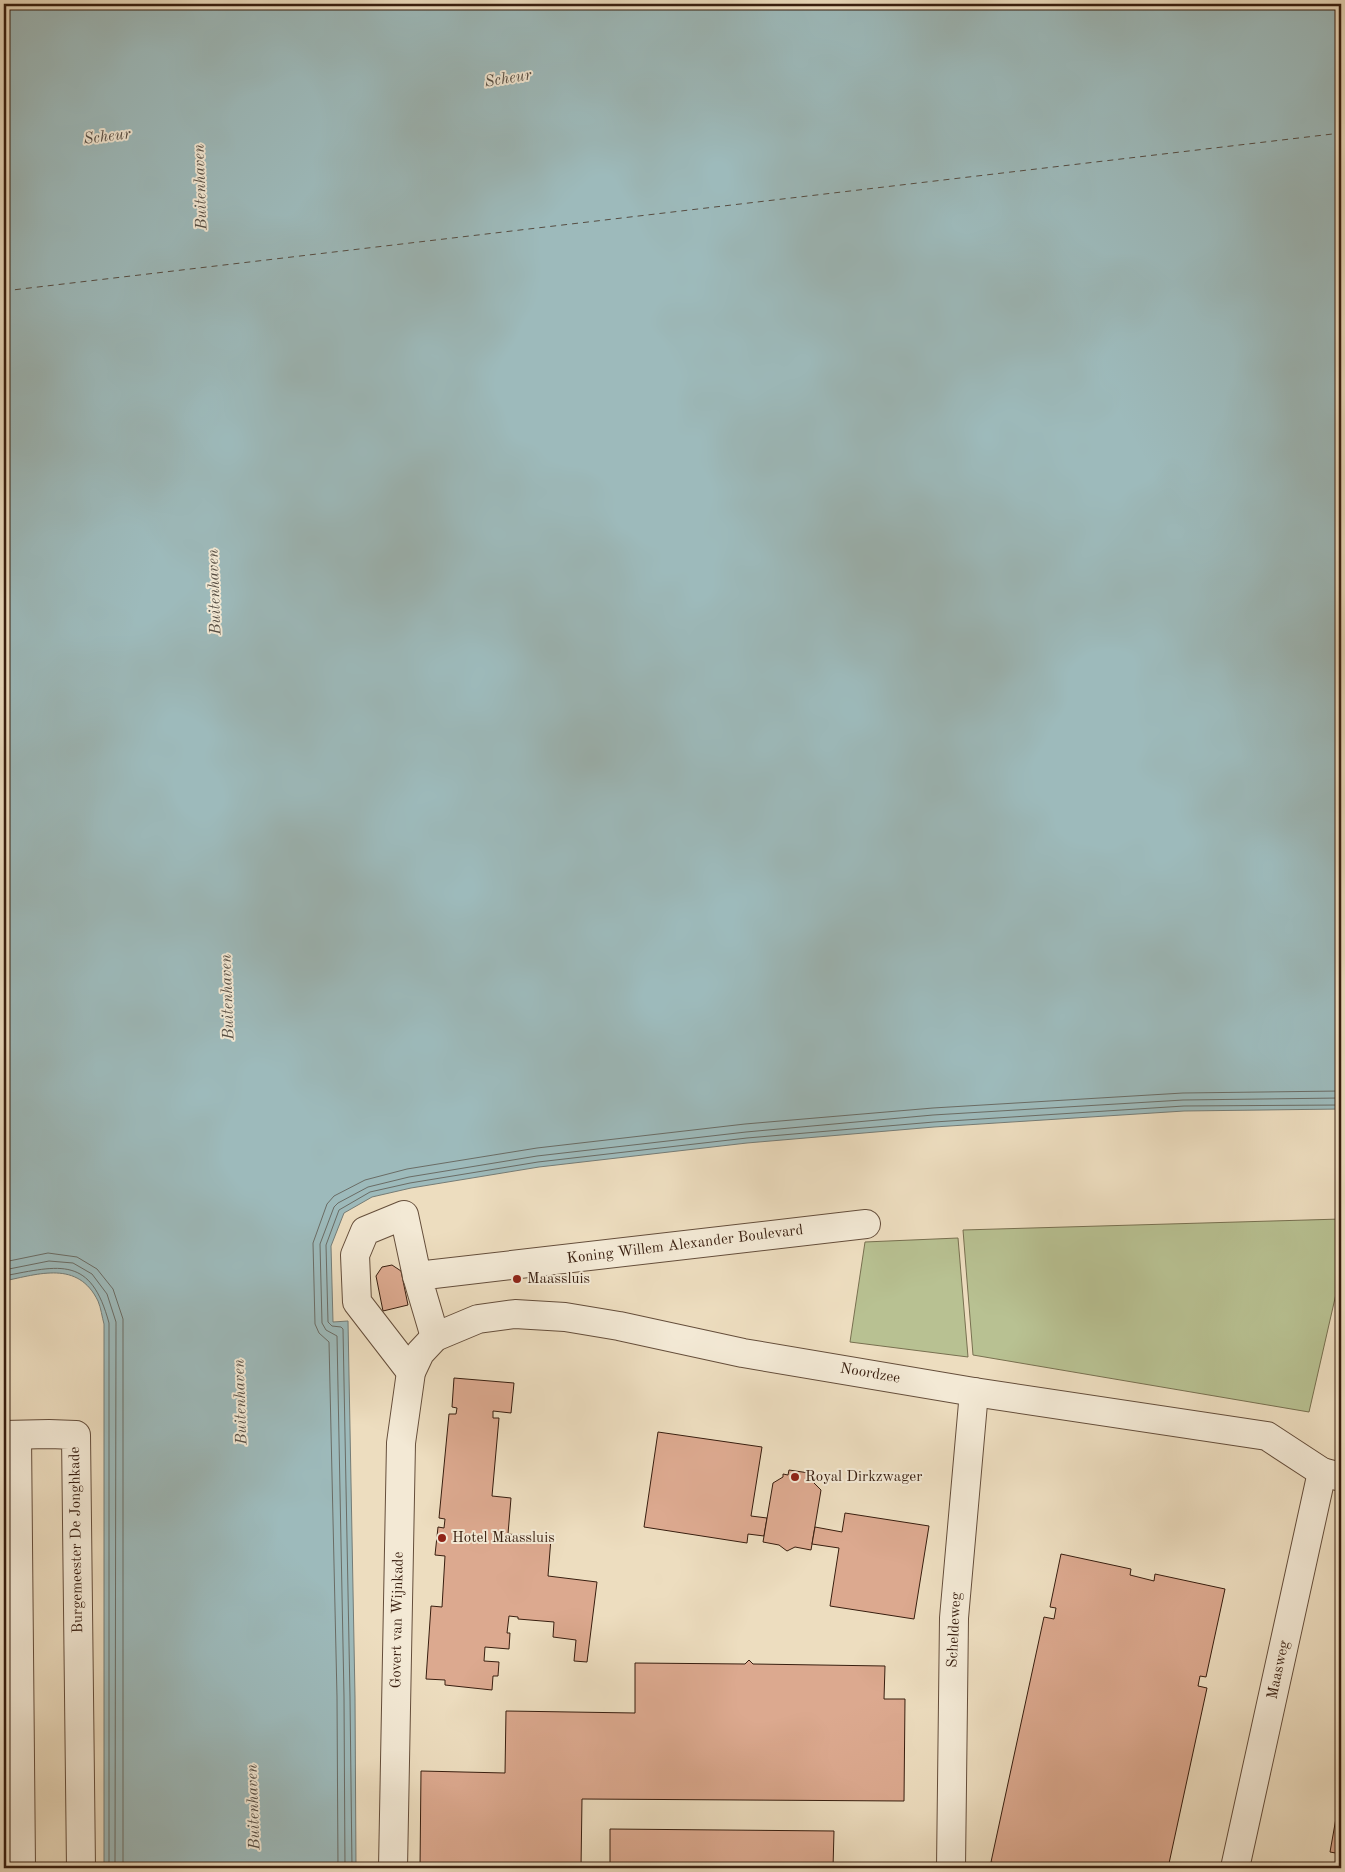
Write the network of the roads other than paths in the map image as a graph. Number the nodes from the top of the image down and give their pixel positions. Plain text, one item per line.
1 (866, 1224) dead end
2 (417, 1276) junction
3 (435, 1337) junction
4 (411, 1372) junction
5 (974, 1392) junction
6 (10, 1435) edge
7 (1332, 1475) edge
8 (21, 1868) edge
9 (80, 1868) edge
10 (393, 1868) edge
11 (952, 1868) edge
12 (1235, 1868) edge

1 - 2 street, Koning Willem Alexander Boulevard
2 - 3 street
2 - 4 street
3 - 4 street, Noordzee
3 - 5 street, Noordzee
4 - 10 street, Govert van Wijnkade
5 - 7 street, Noordzee
5 - 11 street, Scheldeweg
6 - 8 street, Burgemeester De Jonghkade
6 - 9 street, Burgemeester De Jonghkade
7 - 12 street, Maasweg

